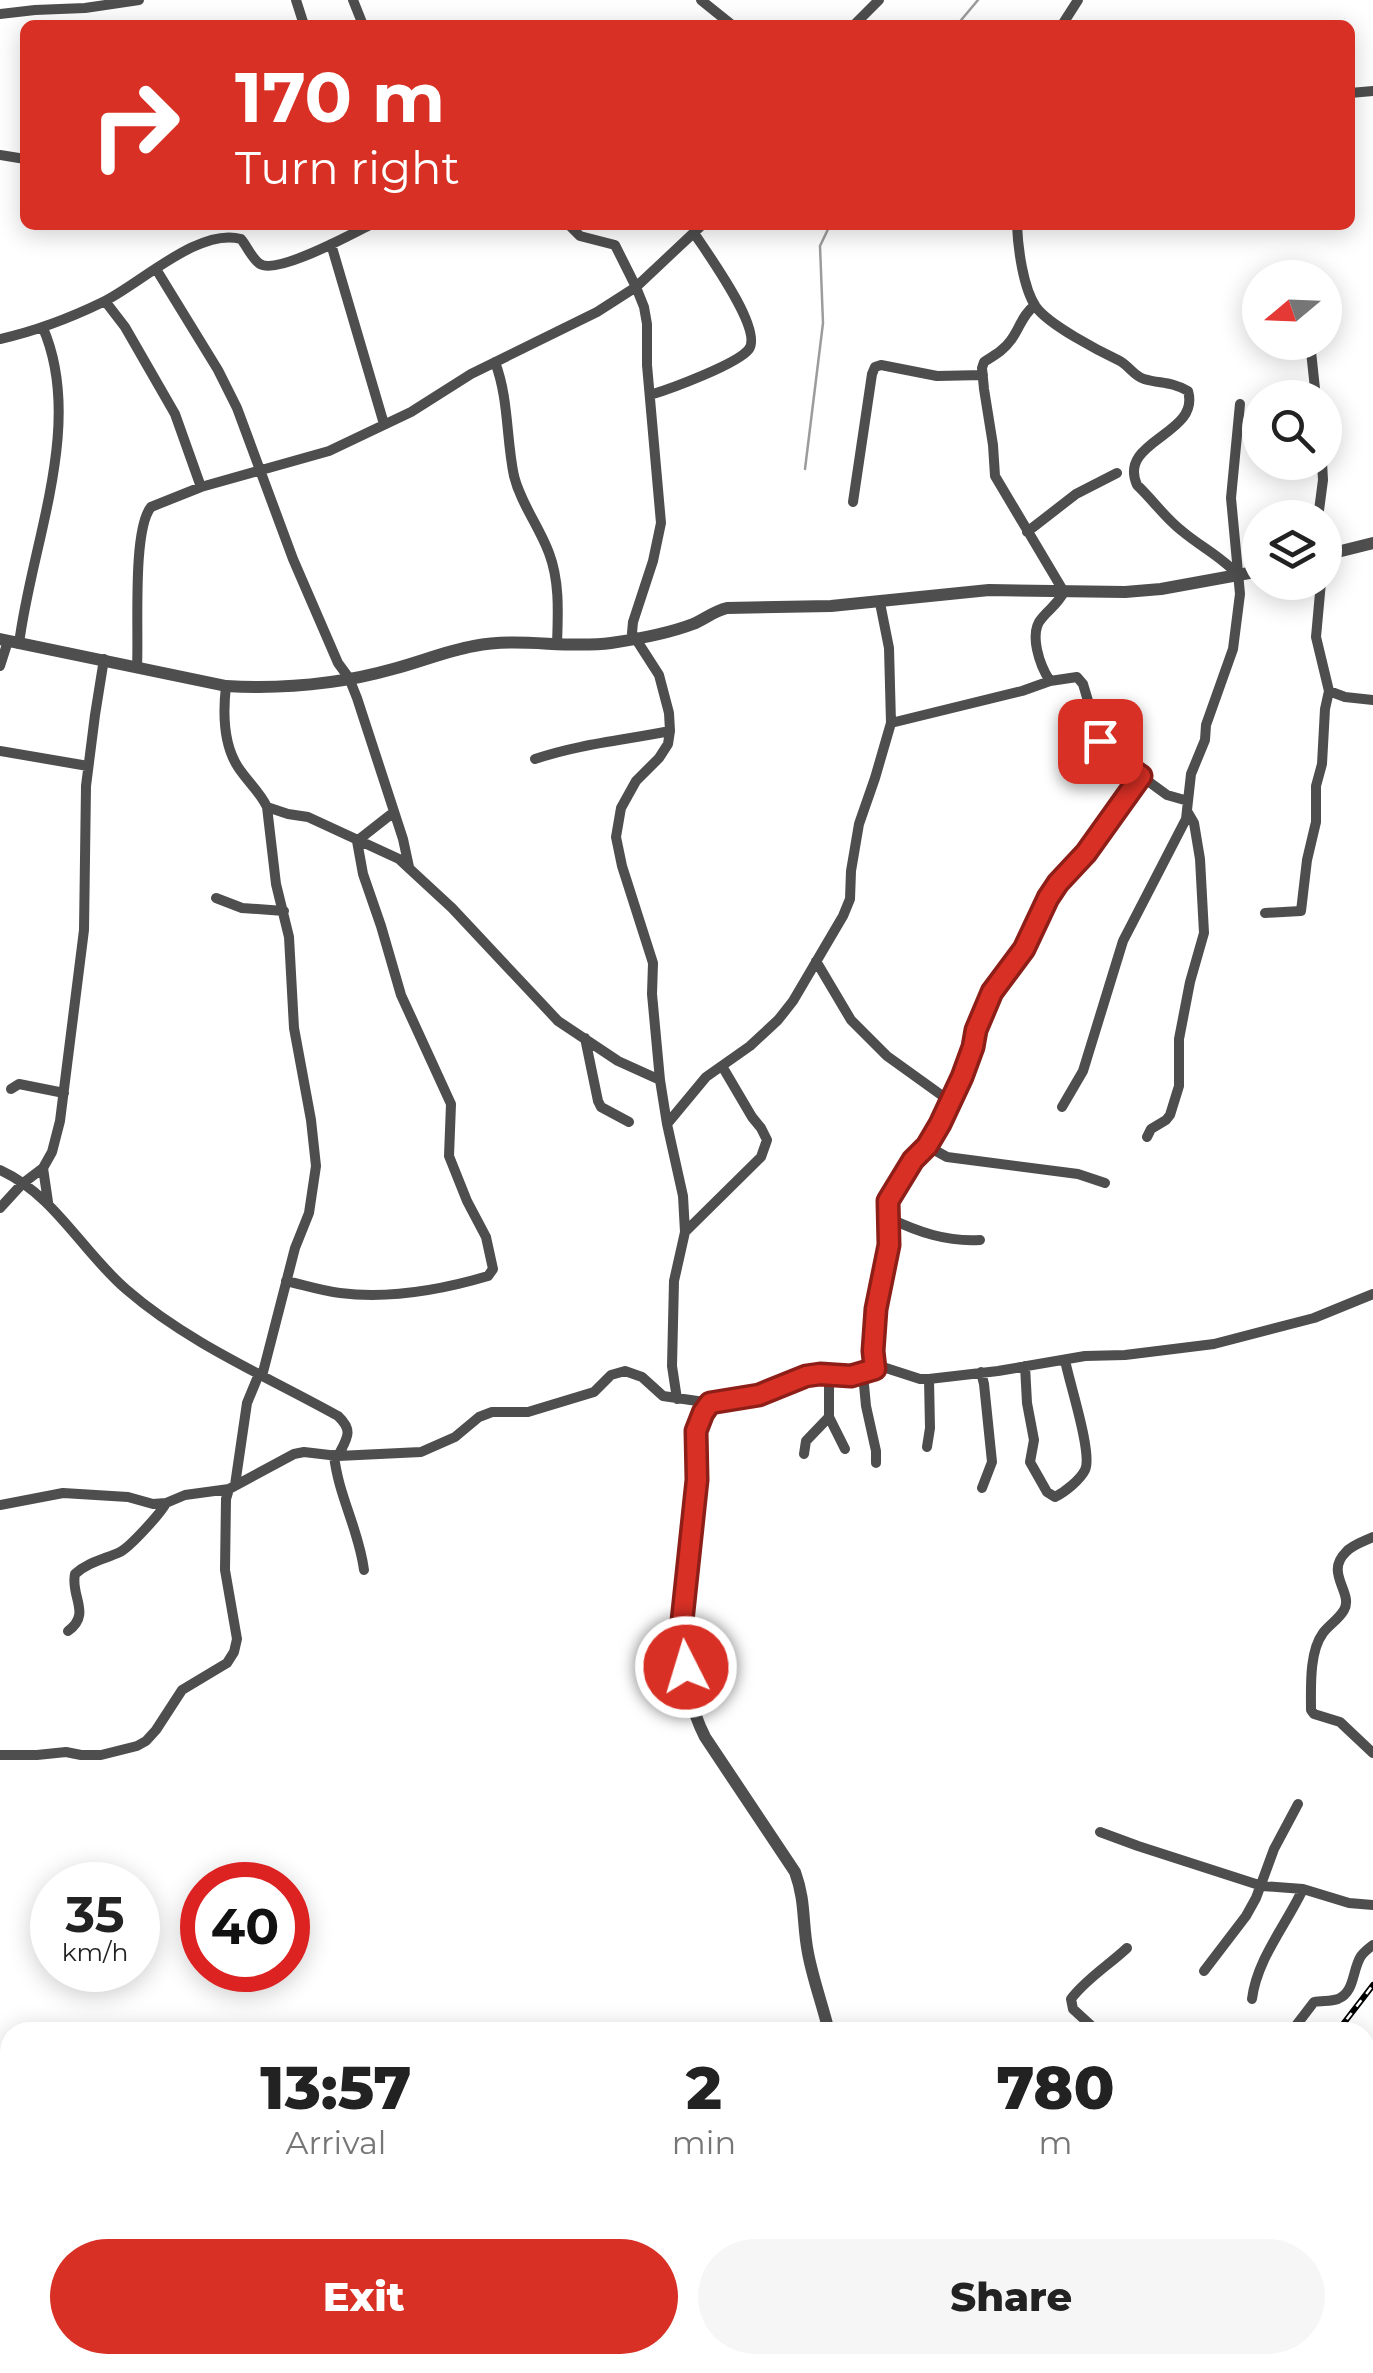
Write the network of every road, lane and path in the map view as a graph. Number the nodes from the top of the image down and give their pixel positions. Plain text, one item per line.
1 (139, 0) edge
2 (701, 0) edge
3 (880, 0) edge
4 (0, 14) edge
5 (726, 20) edge
6 (859, 20) edge
7 (242, 230) edge
8 (359, 230) edge
9 (574, 230) edge
10 (697, 230) edge
11 (699, 230) edge
12 (1018, 230) edge
13 (241, 239) junction
14 (330, 244) junction
15 (156, 269) junction
16 (636, 287) junction
17 (105, 302) junction
18 (1034, 305) junction
19 (44, 328) junction
20 (0, 339) edge
21 (495, 362) junction
22 (982, 374) junction
23 (650, 395) junction
24 (1240, 404) dead end
25 (384, 424) junction
26 (259, 471) junction
27 (1117, 472) dead end
28 (201, 487) junction
29 (853, 502) dead end
30 (1027, 532) junction
31 (1373, 543) edge
32 (1342, 551) edge
33 (1242, 575) edge
34 (1238, 576) junction
35 (1064, 592) junction
36 (1319, 600) edge
37 (880, 602) junction
38 (634, 640) junction
39 (9, 641) edge
40 (557, 644) junction
41 (104, 659) junction
42 (0, 666) edge
43 (137, 666) junction
44 (349, 678) junction
45 (1050, 681) junction
46 (226, 686) junction
47 (1329, 690) junction
48 (1373, 700) edge
49 (891, 723) junction
50 (670, 731) junction
51 (0, 750) edge
52 (535, 759) dead end
53 (88, 766) junction
54 (1141, 776) junction
55 (1187, 805) junction
56 (267, 807) junction
57 (394, 812) junction
58 (357, 841) junction
59 (409, 868) junction
60 (216, 898) dead end
61 (284, 910) junction
62 (1266, 913) dead end
63 (816, 961) junction
64 (585, 1038) junction
65 (722, 1066) junction
66 (660, 1080) junction
67 (10, 1088) dead end
68 (64, 1093) junction
69 (951, 1102) junction
70 (1062, 1107) dead end
71 (629, 1122) dead end
72 (666, 1124) junction
73 (1147, 1137) dead end
74 (927, 1146) junction
75 (43, 1168) junction
76 (0, 1170) edge
77 (1105, 1183) dead end
78 (22, 1184) junction
79 (48, 1203) junction
80 (0, 1208) edge
81 (889, 1218) junction
82 (685, 1232) junction
83 (980, 1240) dead end
84 (286, 1280) junction
85 (1373, 1294) edge
86 (1065, 1360) junction
87 (1025, 1366) junction
88 (869, 1371) junction
89 (981, 1372) junction
90 (834, 1374) junction
91 (261, 1375) junction
92 (929, 1379) junction
93 (677, 1399) junction
94 (710, 1403) junction
95 (828, 1416) junction
96 (927, 1447) dead end
97 (844, 1449) dead end
98 (804, 1454) dead end
99 (336, 1455) junction
100 (876, 1463) dead end
101 (232, 1487) junction
102 (982, 1488) dead end
103 (166, 1503) junction
104 (0, 1505) edge
105 (1373, 1536) edge
106 (364, 1570) dead end
107 (68, 1631) dead end
108 (1373, 1753) edge
109 (0, 1754) edge
110 (1298, 1804) dead end
111 (1100, 1832) dead end
112 (1262, 1886) junction
113 (1303, 1890) junction
114 (1373, 1905) edge
115 (1373, 1945) edge
116 (1127, 1948) dead end
117 (1204, 1971) dead end
118 (1252, 1999) dead end
119 (827, 2022) edge
120 (1087, 2022) edge
121 (1299, 2022) edge

1 - 4 street
2 - 5 street
3 - 6 street
7 - 13 street
8 - 14 street
9 - 16 street
10 - 16 street
11 - 23 street
12 - 18 street
13 - 14 street
13 - 15 street
14 - 25 street
15 - 17 street
15 - 26 street
16 - 21 street
16 - 23 street
17 - 19 street
17 - 28 street
18 - 22 street
18 - 34 street
19 - 20 street
19 - 39 street
21 - 25 street
21 - 40 street
22 - 29 street
22 - 30 street
23 - 38 street
24 - 34 street
25 - 26 street
26 - 28 street
26 - 44 street
27 - 30 street
28 - 43 street
30 - 35 street
31 - 32 street
33 - 34 street
34 - 35 street
34 - 55 street
35 - 37 street
35 - 45 street
36 - 47 street
37 - 38 street
37 - 49 street
38 - 40 street
38 - 50 street
39 - 41 street
39 - 42 street
40 - 44 street
41 - 43 street
41 - 53 street
43 - 46 street
44 - 46 street
44 - 57 street
45 - 49 street
45 - 54 street
46 - 56 street
47 - 48 street
47 - 62 street
49 - 63 street
50 - 52 street
50 - 66 street
51 - 53 street
53 - 68 street
54 - 55 street
54 - 69 street
55 - 70 street
55 - 73 street
56 - 58 street
56 - 61 street
57 - 58 street
57 - 59 street
58 - 59 street
58 - 84 street
59 - 64 street
60 - 61 street
61 - 84 street
63 - 65 street
63 - 69 street
64 - 66 street
64 - 71 street
65 - 72 street
65 - 82 street
66 - 72 street
67 - 68 street
68 - 75 street
69 - 74 street
72 - 82 street
74 - 77 street
74 - 81 street
75 - 78 street
75 - 79 street
76 - 78 street
78 - 79 street
78 - 80 street
79 - 91 street
81 - 83 street
81 - 88 street
82 - 93 street
84 - 91 street
85 - 86 street
86 - 87 street
86 - 87 street
87 - 89 street
88 - 90 street
88 - 92 street
88 - 100 street
89 - 92 street
89 - 102 street
90 - 94 street
90 - 95 street
91 - 99 street
91 - 101 street
92 - 96 street
93 - 94 street
93 - 99 street
94 - 119 street
95 - 97 street
95 - 98 street
99 - 101 street
99 - 106 street
101 - 103 street
101 - 109 street
103 - 104 street
103 - 107 street
105 - 108 street
110 - 112 street
111 - 112 street
112 - 113 street
112 - 117 street
113 - 114 street
113 - 118 street
115 - 121 street
116 - 120 street

